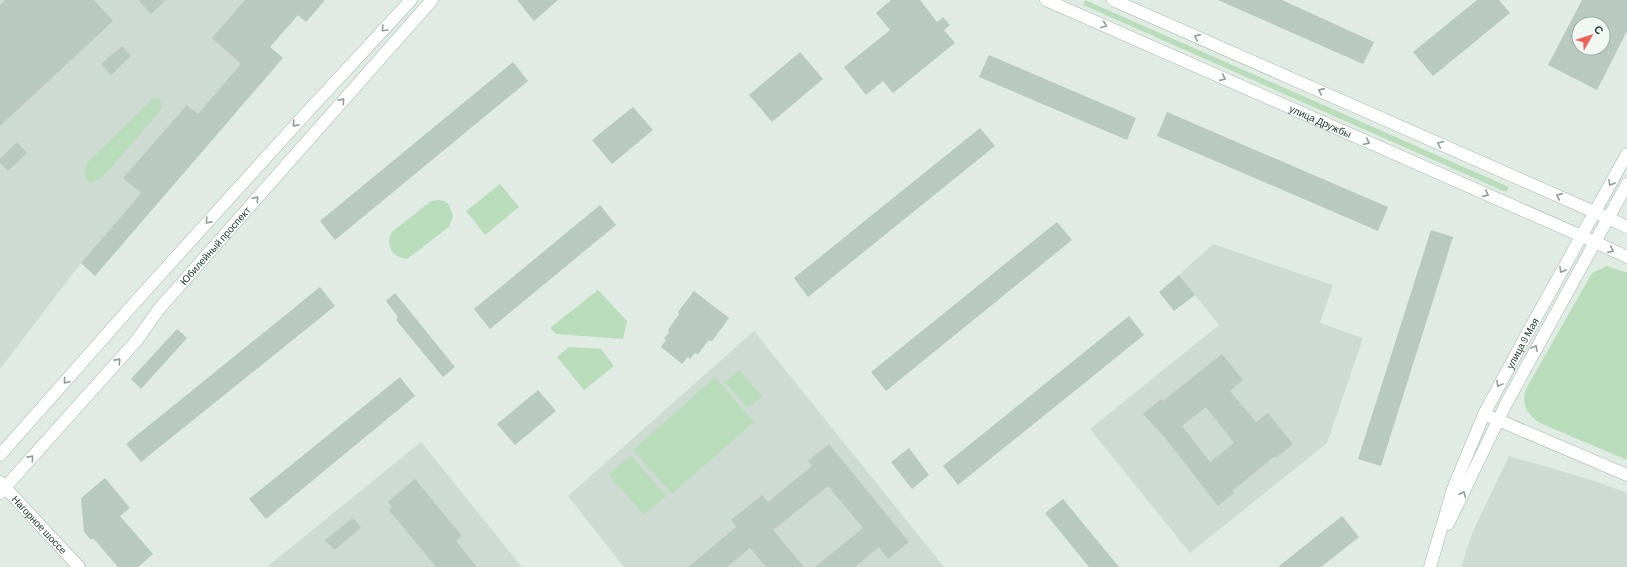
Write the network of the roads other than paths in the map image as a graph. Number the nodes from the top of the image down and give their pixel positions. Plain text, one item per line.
1 (411, 0) edge
2 (432, 0) edge
3 (1046, 0) edge
4 (1113, 0) edge
5 (1627, 154) edge
6 (1627, 184) edge
7 (1594, 212) junction
8 (1608, 218) junction
9 (1627, 227) edge
10 (1581, 236) junction
11 (1594, 242) junction
12 (1627, 257) edge
13 (1484, 414) junction
14 (1498, 420) junction
15 (0, 455) edge
16 (1627, 475) edge
17 (2, 488) edge
18 (1439, 541) junction
19 (79, 567) edge
20 (1430, 567) edge

1 -> 15 main road, Юбилейный проспект
17 -> 2 main road, Юбилейный проспект
3 -> 10 main road, улица Дружбы
7 -> 4 main road
5 -> 7 main road, улица 9 Мая
6 - 8 main road, улица 9 Мая
7 - 8 main road
7 - 10 main road, улица 9 Мая
8 - 9 main road
8 - 11 main road, улица 9 Мая
10 - 11 main road, улица Дружбы
10 -> 13 main road, улица 9 Мая
11 -> 12 main road, улица Дружбы
14 -> 11 main road, улица 9 Мая
13 - 14 main road
13 - 18 main road, улица 9 Мая
14 - 16 main road
18 -> 14 main road, улица 9 Мая
17 - 19 main road, Нагорное шоссе
18 - 20 main road, улица 9 Мая

